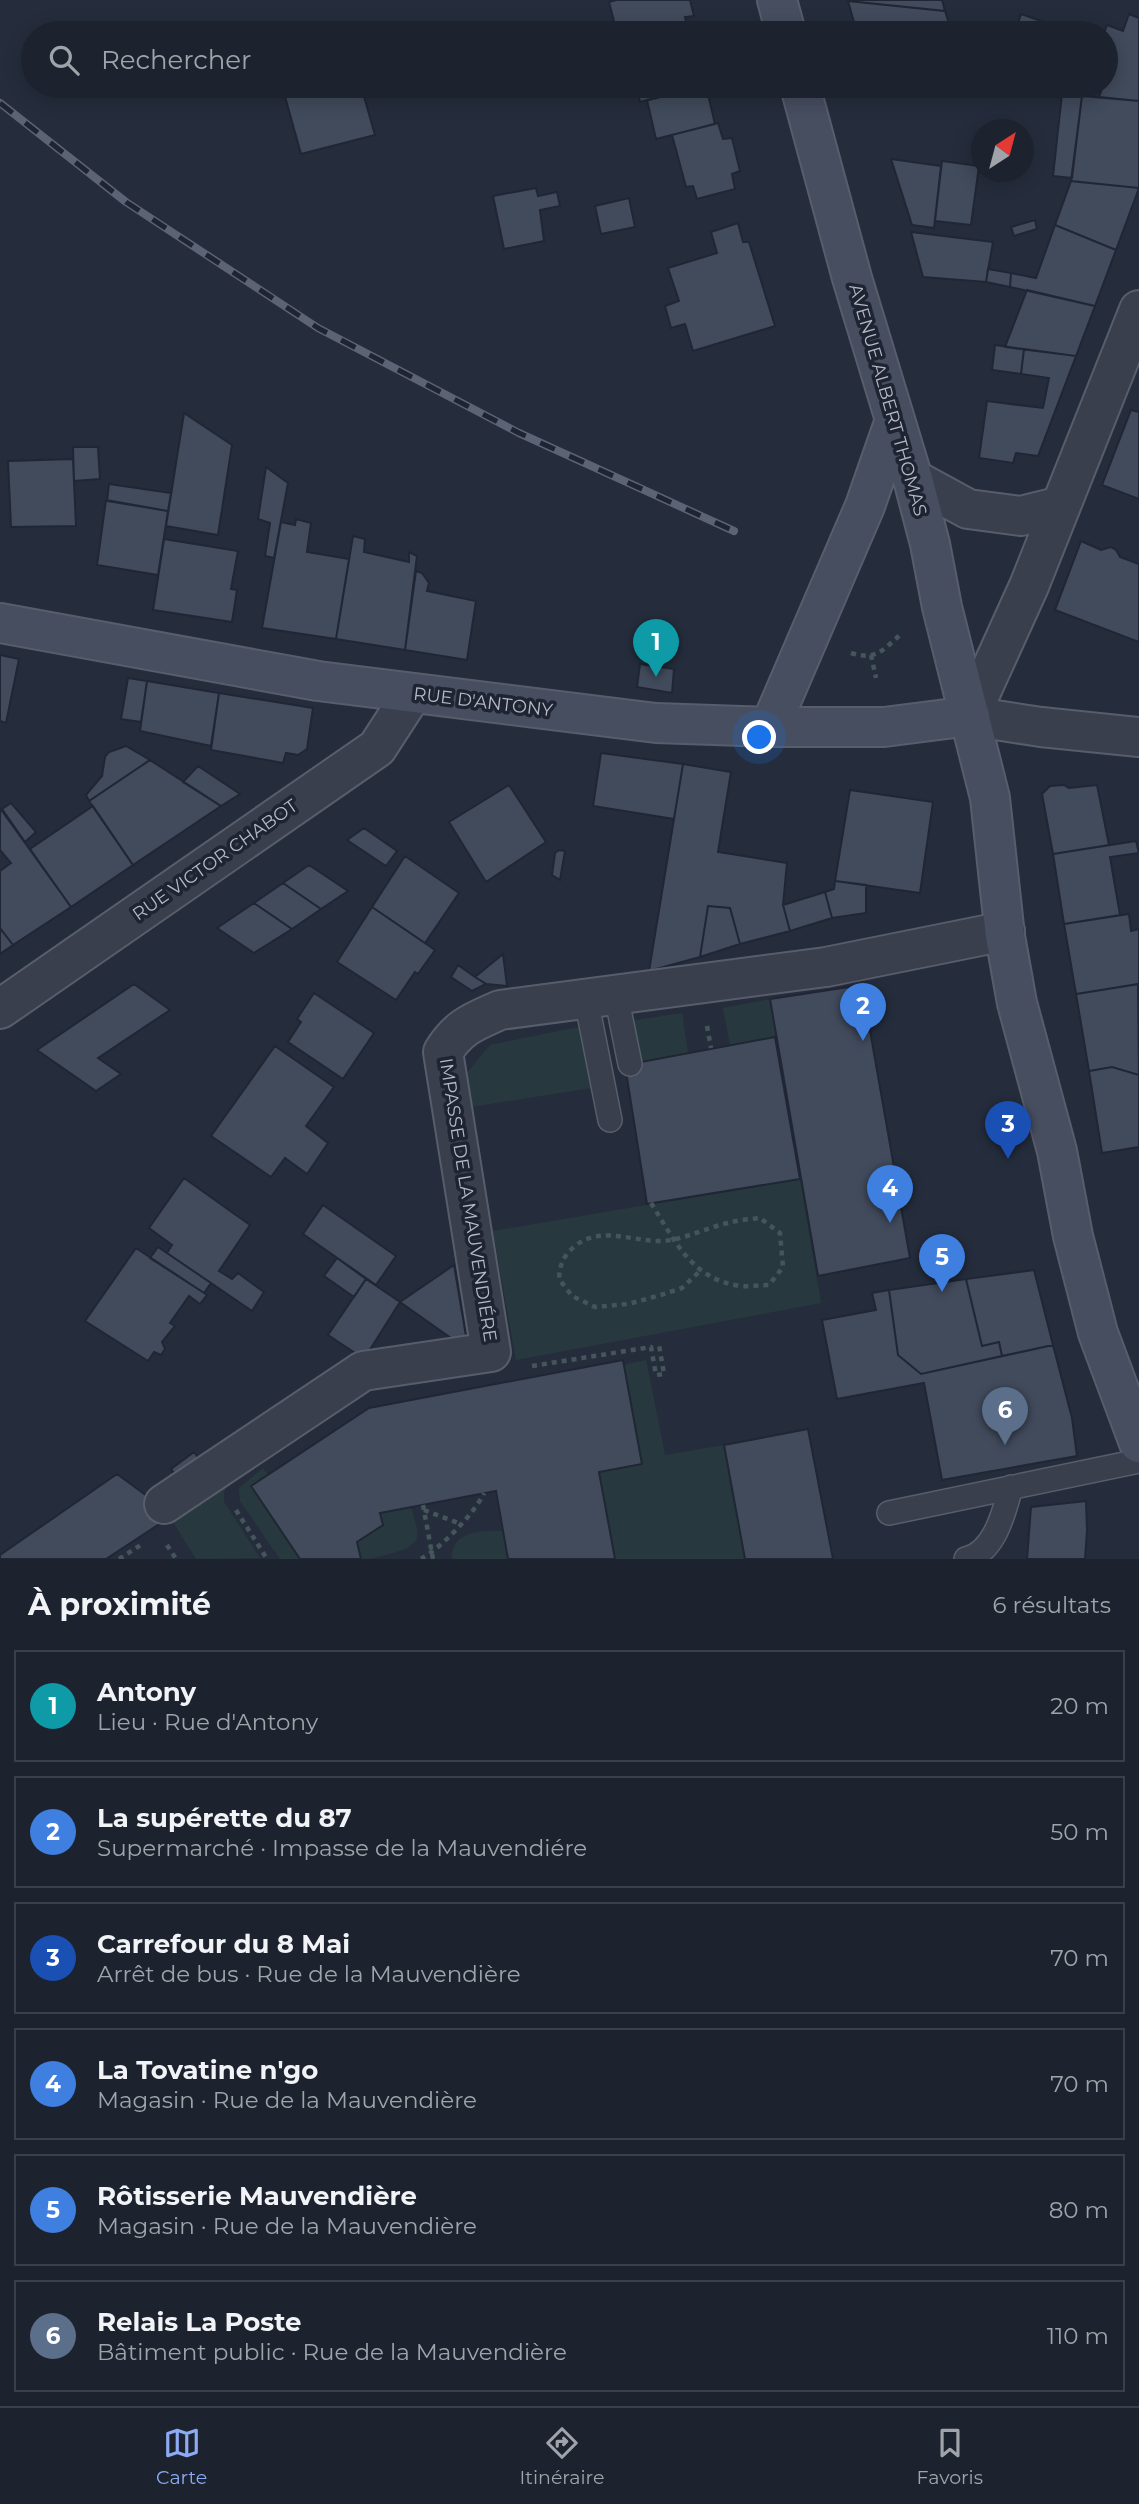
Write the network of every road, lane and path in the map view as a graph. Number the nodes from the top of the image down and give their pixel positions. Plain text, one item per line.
1 (777, 0) edge
2 (783, 21) edge
3 (803, 98) edge
4 (1139, 310) edge
5 (895, 420) junction
6 (913, 479) junction
7 (1061, 506) junction
8 (0, 623) edge
9 (901, 634) dead end
10 (808, 638) junction
11 (871, 655) junction
12 (876, 678) dead end
13 (412, 694) junction
14 (970, 716) junction
15 (770, 727) junction
16 (1139, 737) edge
17 (1005, 930) junction
18 (601, 997) junction
19 (0, 1009) edge
20 (630, 1064) dead end
21 (610, 1120) dead end
22 (651, 1203) dead end
23 (674, 1240) junction
24 (700, 1271) junction
25 (659, 1345) dead end
26 (664, 1374) dead end
27 (1139, 1443) edge
28 (1139, 1461) edge
29 (1012, 1487) junction
30 (484, 1493) dead end
31 (164, 1504) dead end
32 (889, 1513) dead end
33 (461, 1524) junction
34 (432, 1556) edge
35 (421, 1559) edge
36 (966, 1559) edge

1 - 2 street
3 - 5 street, AVENUE ALBERT THOMAS
4 - 7 street
5 - 6 street, AVENUE ALBERT THOMAS
5 - 10 street
6 - 7 street
6 - 14 street, AVENUE ALBERT THOMAS
7 - 14 street
8 - 13 street, RUE D'ANTONY
9 - 11 path
10 - 11 path
10 - 15 street
11 - 12 path
13 - 15 street, RUE D'ANTONY
13 - 19 street, RUE VICTOR CHABOT
14 - 15 street, RUE D'ANTONY
14 - 16 street
14 - 17 street, AVENUE ALBERT THOMAS
17 - 18 street, IMPASSE DE LA MAUVENDIÉRE
17 - 27 street, AVENUE ALBERT THOMAS
18 - 20 lane
18 - 21 lane
18 - 31 street, IMPASSE DE LA MAUVENDIÉRE
22 - 23 path
23 - 24 path
23 - 24 path
23 - 24 path
25 - 26 path
28 - 29 lane
29 - 32 lane
29 - 36 lane
30 - 33 path
33 - 34 path
33 - 34 path
34 - 35 path

